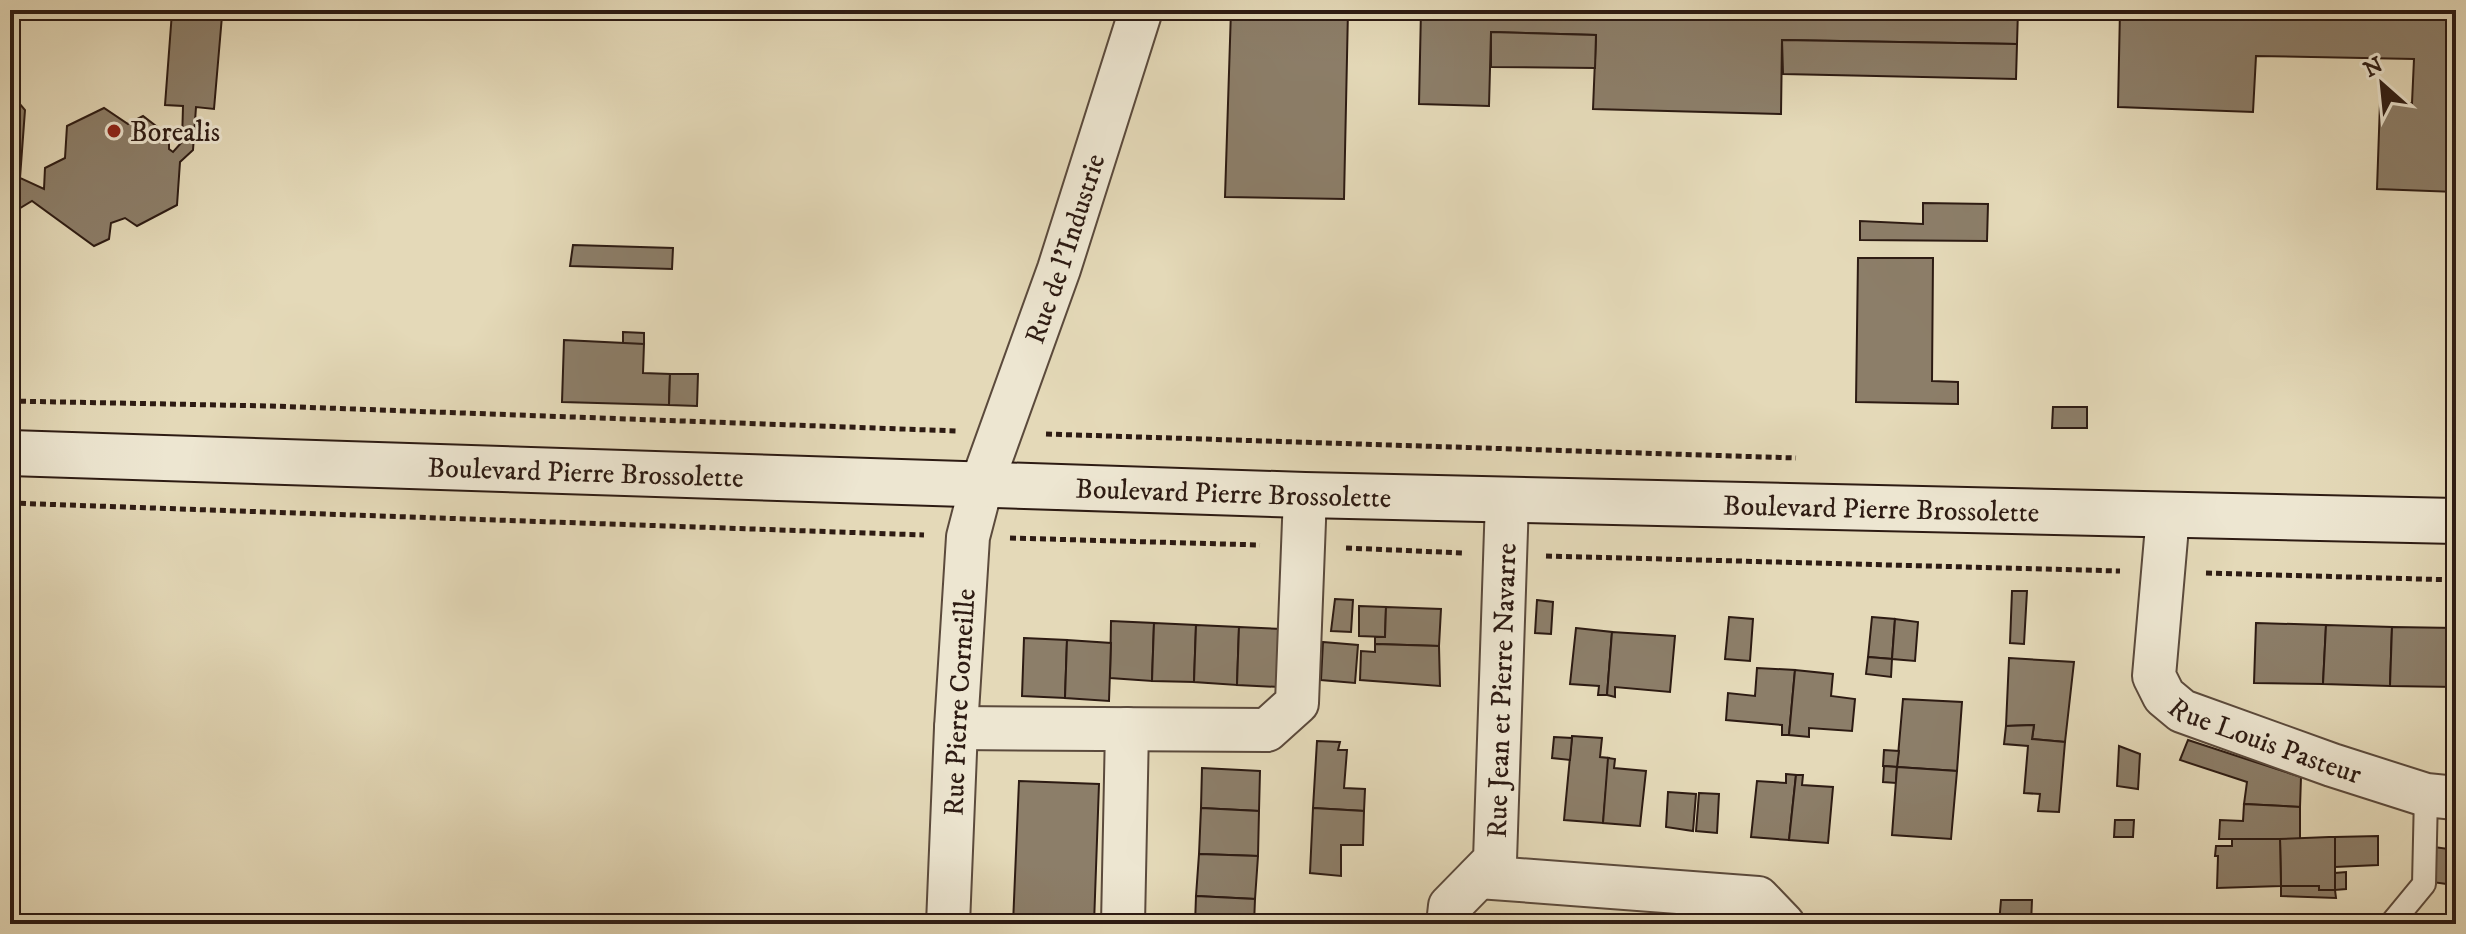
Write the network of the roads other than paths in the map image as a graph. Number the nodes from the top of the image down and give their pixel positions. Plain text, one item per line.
1 (1141, 10) edge
2 (10, 453) edge
3 (982, 483) junction
4 (1305, 495) junction
5 (1507, 500) junction
6 (2168, 515) junction
7 (2456, 521) edge
8 (956, 728) junction
9 (1127, 729) junction
10 (2441, 796) edge
11 (1479, 877) junction
12 (948, 924) edge
13 (1123, 924) edge
14 (1448, 924) edge
15 (1783, 924) edge
16 (2391, 924) edge

1 - 3 street, Rue de l'Industrie
2 - 3 main road, Boulevard Pierre Brossolette
3 - 4 main road, Boulevard Pierre Brossolette
3 - 8 street, Rue Pierre Corneille
4 - 5 main road, Boulevard Pierre Brossolette
4 - 9 street
5 - 6 main road, Boulevard Pierre Brossolette
5 - 11 street, Rue Jean et Pierre Navarre
6 - 7 main road, Boulevard Pierre Brossolette
6 - 10 street, Rue Louis Pasteur
8 - 9 street
8 - 12 street, Rue Pierre Corneille
9 - 13 street
10 - 16 lane
11 - 14 street, Rue Jean et Pierre Navarre
11 - 15 street, Rue Jean et Pierre Navarre

